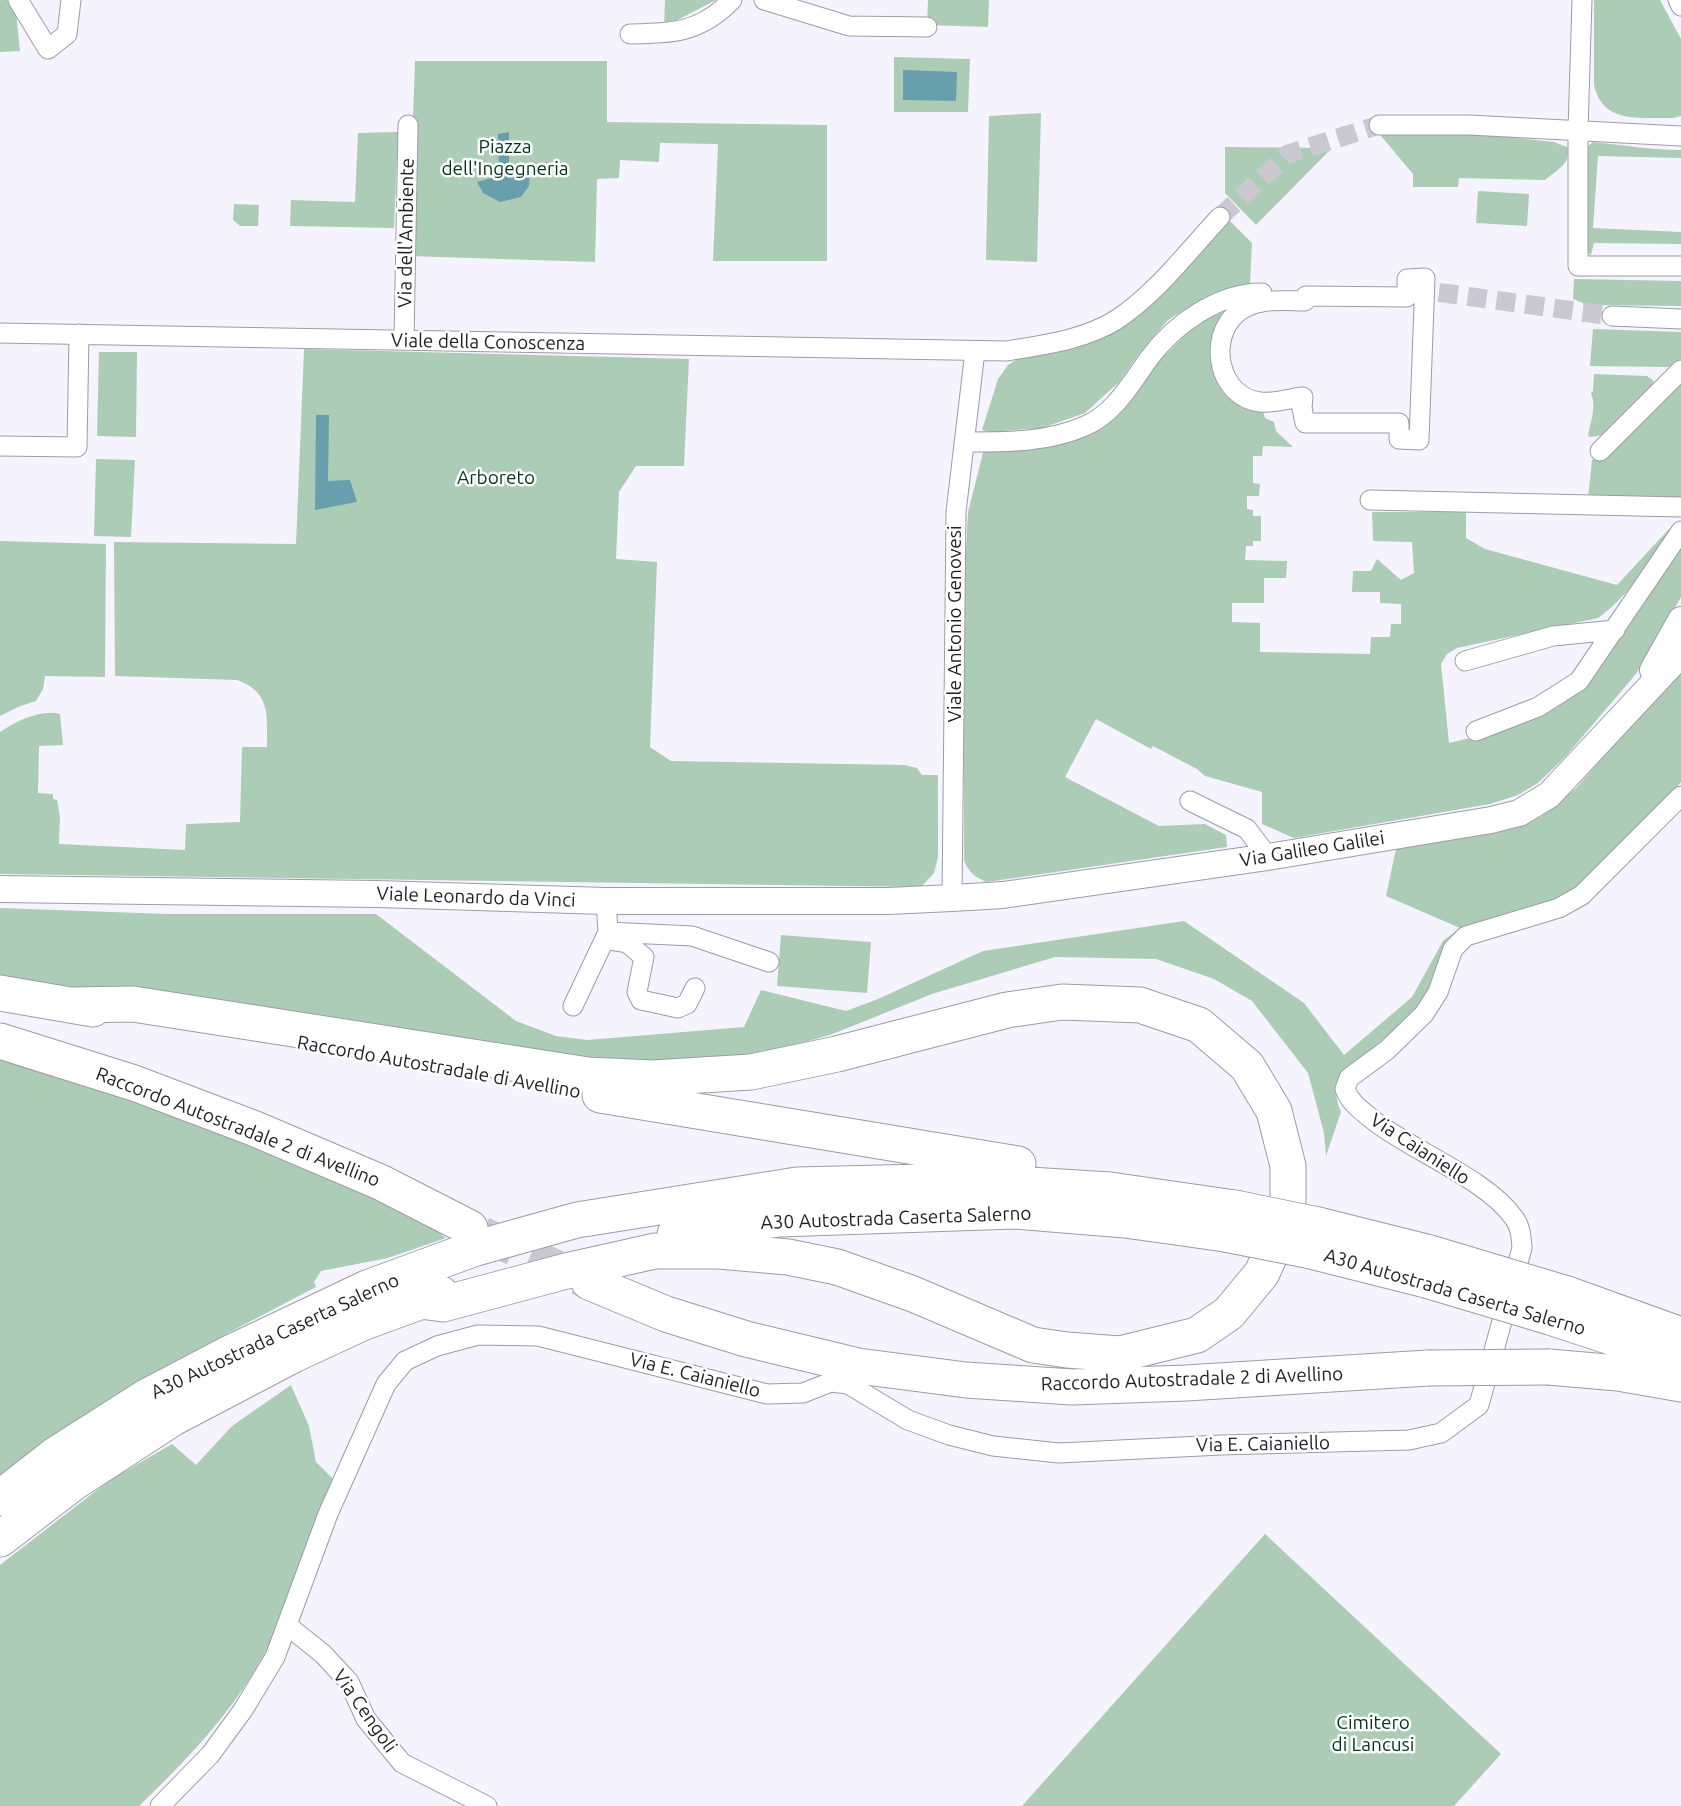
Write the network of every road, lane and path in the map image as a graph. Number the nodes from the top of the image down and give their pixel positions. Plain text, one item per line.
1 (18, 0) edge
2 (71, 0) edge
3 (732, 0) edge
4 (764, 0) edge
5 (1582, 0) edge
6 (1678, 0) edge
7 (1681, 6) edge
8 (927, 27) dead end
9 (630, 34) dead end
10 (408, 125) dead end
11 (1379, 125) tunnel mouth
12 (1577, 130) junction
13 (1681, 136) edge
14 (1220, 217) tunnel mouth
15 (1681, 266) edge
16 (1290, 293) dead end
17 (1612, 316) tunnel mouth
18 (1681, 319) edge
19 (0, 333) edge
20 (79, 334) junction
21 (404, 340) junction
22 (975, 351) junction
23 (1681, 370) edge
24 (1419, 436) joint
25 (964, 442) junction
26 (0, 446) edge
27 (1600, 451) dead end
28 (1370, 500) dead end
29 (1681, 507) edge
30 (1681, 531) edge
31 (1681, 620) edge
32 (1615, 630) junction
33 (1681, 654) edge
34 (1465, 662) dead end
35 (1628, 708) junction
36 (1476, 731) dead end
37 (1681, 796) edge
38 (1190, 801) dead end
39 (1268, 857) junction
40 (0, 890) edge
41 (952, 898) junction
42 (606, 901) junction
43 (606, 935) junction
44 (769, 962) dead end
45 (695, 988) dead end
46 (0, 993) edge
47 (71, 1005) junction
48 (573, 1006) dead end
49 (0, 1041) edge
50 (1150, 1195) junction
51 (1230, 1221) junction
52 (470, 1228) tunnel mouth
53 (589, 1282) tunnel mouth
54 (420, 1301) junction
55 (1558, 1305) junction
56 (1681, 1335) edge
57 (1681, 1360) edge
58 (237, 1366) junction
59 (1681, 1384) edge
60 (163, 1405) junction
61 (1479, 1405) joint
62 (0, 1498) edge
63 (0, 1539) edge
64 (288, 1626) junction
65 (160, 1806) edge
66 (487, 1806) edge

1 - 2 street
3 - 9 street
4 - 8 street
5 - 12 street
6 - 7 street
10 - 21 street, Via dell'Ambiente
11 - 12 street
12 - 13 street
12 - 15 street
14 - 22 street, Viale della Conoscenza
16 - 25 street
17 - 18 street
19 - 20 street, Viale della Conoscenza
20 - 21 street, Viale della Conoscenza
20 - 26 street
21 - 22 street, Viale della Conoscenza
22 - 25 street, Viale Antonio Genovesi
23 - 27 street
24 - 24 street
25 - 41 street, Viale Antonio Genovesi
28 - 29 street
30 - 32 street
31 - 35 street, Via Galileo Galilei
32 - 34 street
32 - 36 street
33 - 35 street, Via Galileo Galilei
35 - 39 street, Via Galileo Galilei
37 - 61 street, Via Caianiello
38 - 39 street
39 - 41 street, Via Galileo Galilei
40 - 42 street, Viale Leonardo da Vinci
41 - 42 street, Viale Leonardo da Vinci
42 - 43 street
43 - 44 street
43 - 45 street
43 - 48 street
46 - 47 highway, Raccordo Autostradale di Avellino
47 - 50 highway, Raccordo Autostradale di Avellino
47 - 54 highway
49 - 52 highway, Raccordo Autostradale 2 di Avellino
50 - 51 highway, A30 Autostrada Caserta Salerno
50 - 58 highway, A30 Autostrada Caserta Salerno
51 - 54 highway, A30 Autostrada Caserta Salerno
51 - 55 highway, A30 Autostrada Caserta Salerno, bridge
53 - 59 highway, Raccordo Autostradale 2 di Avellino, bridge
54 - 58 highway, A30 Autostrada Caserta Salerno
55 - 56 highway
55 - 57 highway, A30 Autostrada Caserta Salerno
58 - 60 highway, A30 Autostrada Caserta Salerno
60 - 62 highway, A30 Autostrada Caserta Salerno
60 - 63 highway, A30 Autostrada Caserta Salerno
61 - 64 street, Via E. Caianiello
64 - 65 street, Via E. Caianiello
64 - 66 street, Via Cengoli

